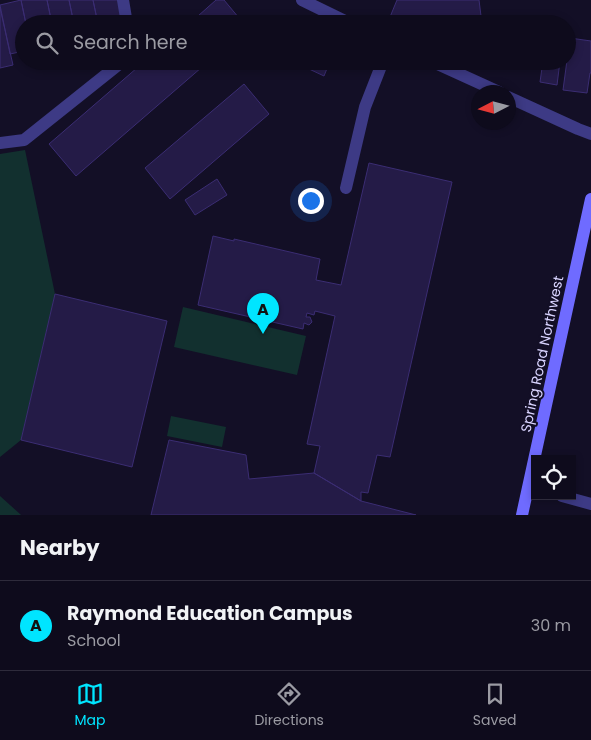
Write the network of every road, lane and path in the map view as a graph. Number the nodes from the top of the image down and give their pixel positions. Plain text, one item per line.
1 (123, 0) edge
2 (302, 0) edge
3 (126, 15) edge
4 (333, 15) edge
5 (112, 70) edge
6 (379, 70) edge
7 (451, 70) edge
8 (484, 85) edge
9 (516, 101) edge
10 (591, 134) edge
11 (0, 143) edge
12 (346, 188) dead end
13 (591, 199) edge
14 (538, 455) edge
15 (531, 489) edge
16 (576, 500) edge
17 (591, 504) edge
18 (522, 515) edge

1 - 3 street
2 - 4 street
5 - 11 street
6 - 12 street
7 - 8 street
9 - 10 street
13 - 14 street, Spring Road Northwest
15 - 18 street, Spring Road Northwest
16 - 17 street

